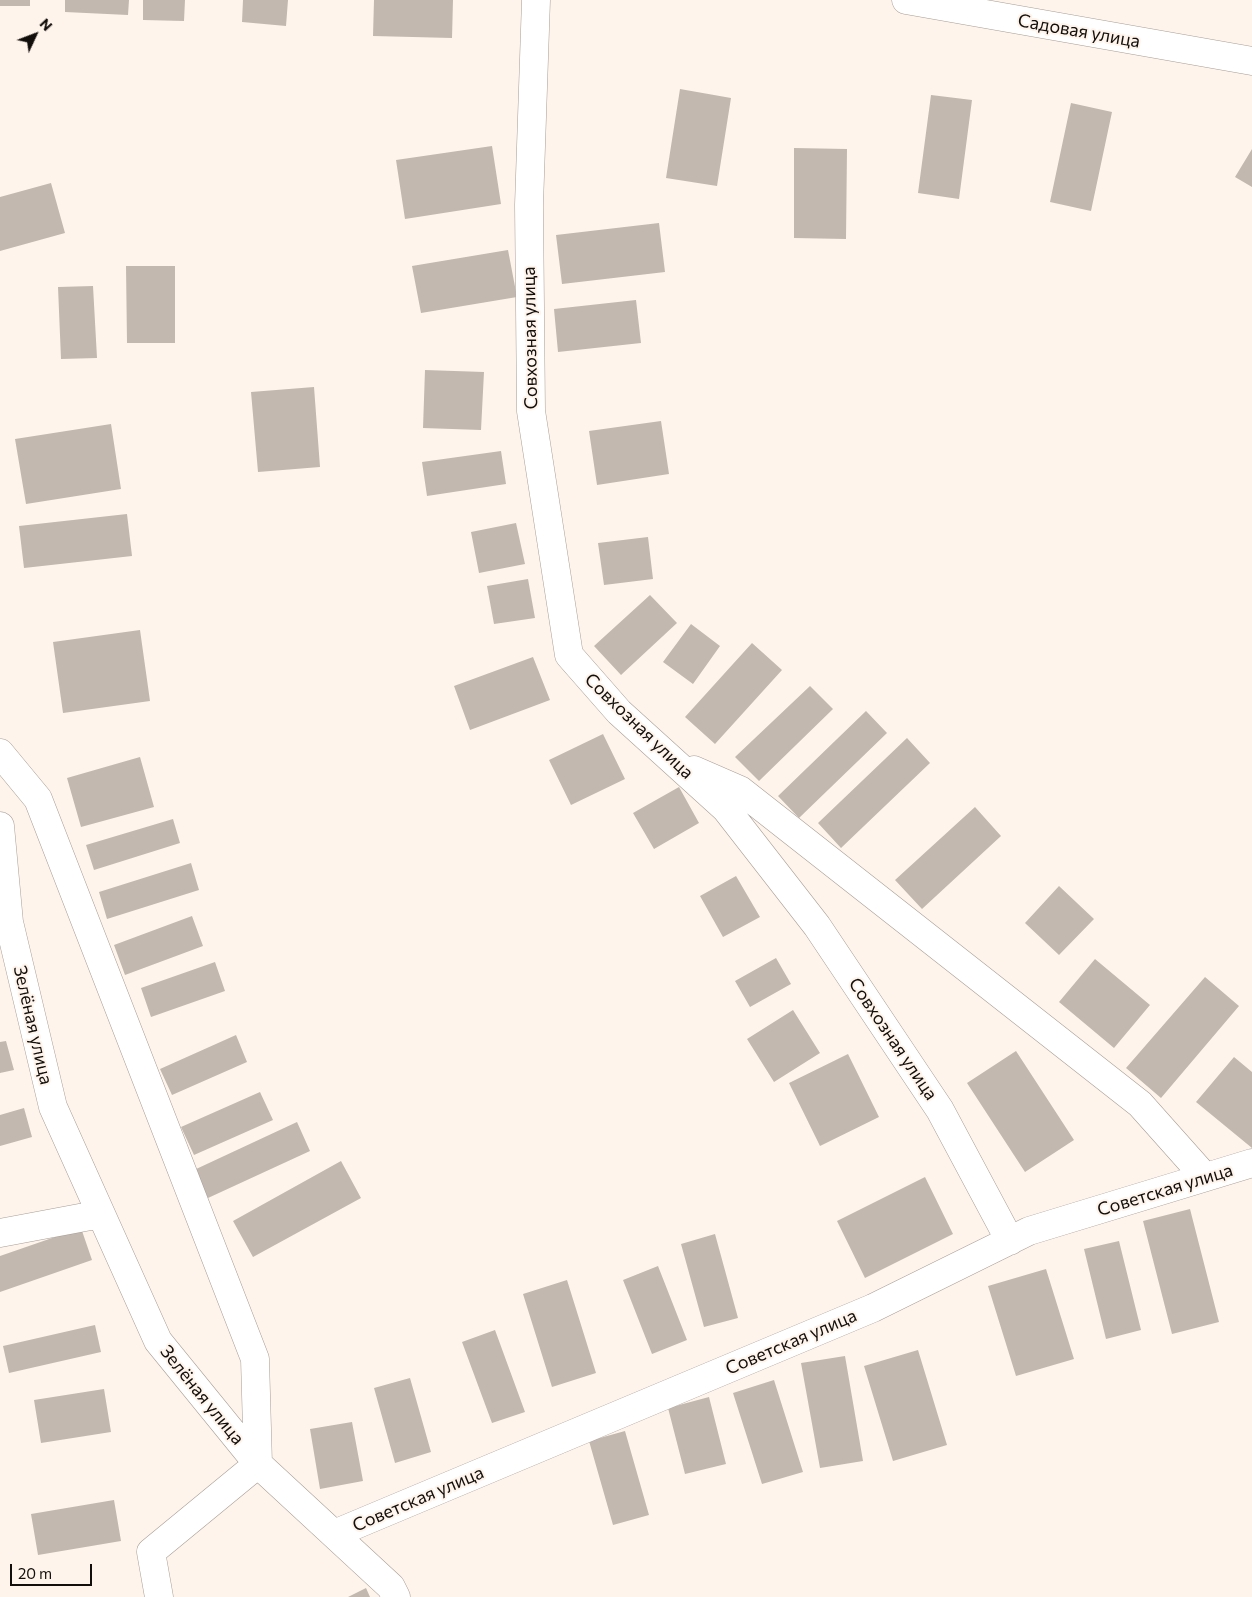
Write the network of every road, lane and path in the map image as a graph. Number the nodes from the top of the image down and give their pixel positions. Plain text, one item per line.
1 (536, 0) edge
2 (906, 0) edge
3 (1252, 61) edge
4 (0, 753) edge
5 (673, 761) junction
6 (0, 826) edge
7 (1252, 1163) edge
8 (1204, 1177) junction
9 (101, 1214) junction
10 (0, 1233) edge
11 (1010, 1241) junction
12 (258, 1464) junction
13 (334, 1534) junction
14 (159, 1597) edge
15 (396, 1597) edge

1 - 5 street, Совхозная улица
2 - 3 street, Садовая улица
4 - 12 street
5 - 8 street
5 - 11 street, Совхозная улица
6 - 9 street, Зелёная улица
7 - 8 street, Советская улица
8 - 11 street, Советская улица
9 - 10 street
9 - 12 street, Зелёная улица
11 - 13 street, Советская улица
12 - 13 street, Зелёная улица
12 - 14 street
13 - 15 street, Зелёная улица

